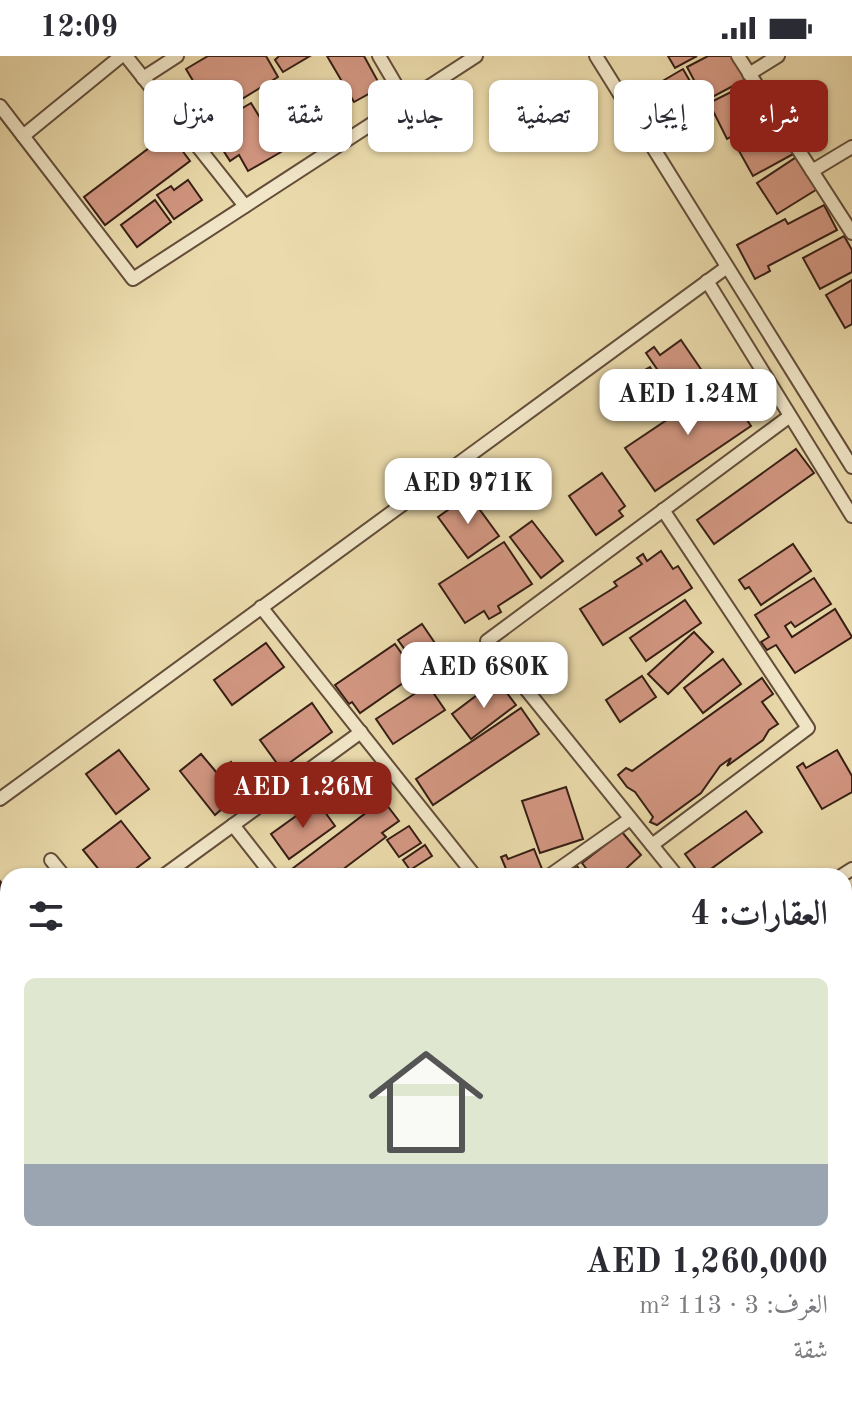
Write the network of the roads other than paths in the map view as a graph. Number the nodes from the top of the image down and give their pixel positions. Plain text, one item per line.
1 (124, 56) edge
2 (177, 56) edge
3 (379, 56) edge
4 (476, 56) edge
5 (596, 56) edge
6 (738, 56) edge
7 (778, 56) edge
8 (749, 74) junction
9 (143, 78) junction
10 (393, 80) edge
11 (439, 80) edge
12 (0, 106) edge
13 (368, 127) edge
14 (23, 136) junction
15 (852, 147) edge
16 (812, 171) junction
17 (245, 206) junction
18 (852, 233) edge
19 (727, 267) junction
20 (707, 281) junction
21 (790, 416) junction
22 (852, 467) edge
23 (663, 510) junction
24 (852, 516) edge
25 (261, 607) junction
26 (361, 732) junction
27 (0, 799) edge
28 (630, 819) junction
29 (233, 825) junction
30 (652, 845) junction
31 (51, 860) dead end
32 (58, 868) edge
33 (174, 868) edge
34 (267, 868) edge
35 (469, 868) edge
36 (560, 868) edge
37 (671, 868) edge

1 - 9 street
1 - 14 street
2 - 9 street
3 - 10 street
4 - 11 street
5 - 19 street
6 - 8 street
7 - 8 street
8 - 16 street
9 - 17 street
12 - 14 street
13 - 17 street
14 - 17 street
15 - 16 street
16 - 18 street
19 - 20 street
19 - 22 street
20 - 21 street
20 - 25 street
21 - 23 street
21 - 24 street
23 - 28 street
23 - 30 street
25 - 26 street
25 - 27 street
26 - 29 street
26 - 35 street
28 - 30 street
28 - 36 street
29 - 33 street
29 - 34 street
30 - 37 street
31 - 32 street

